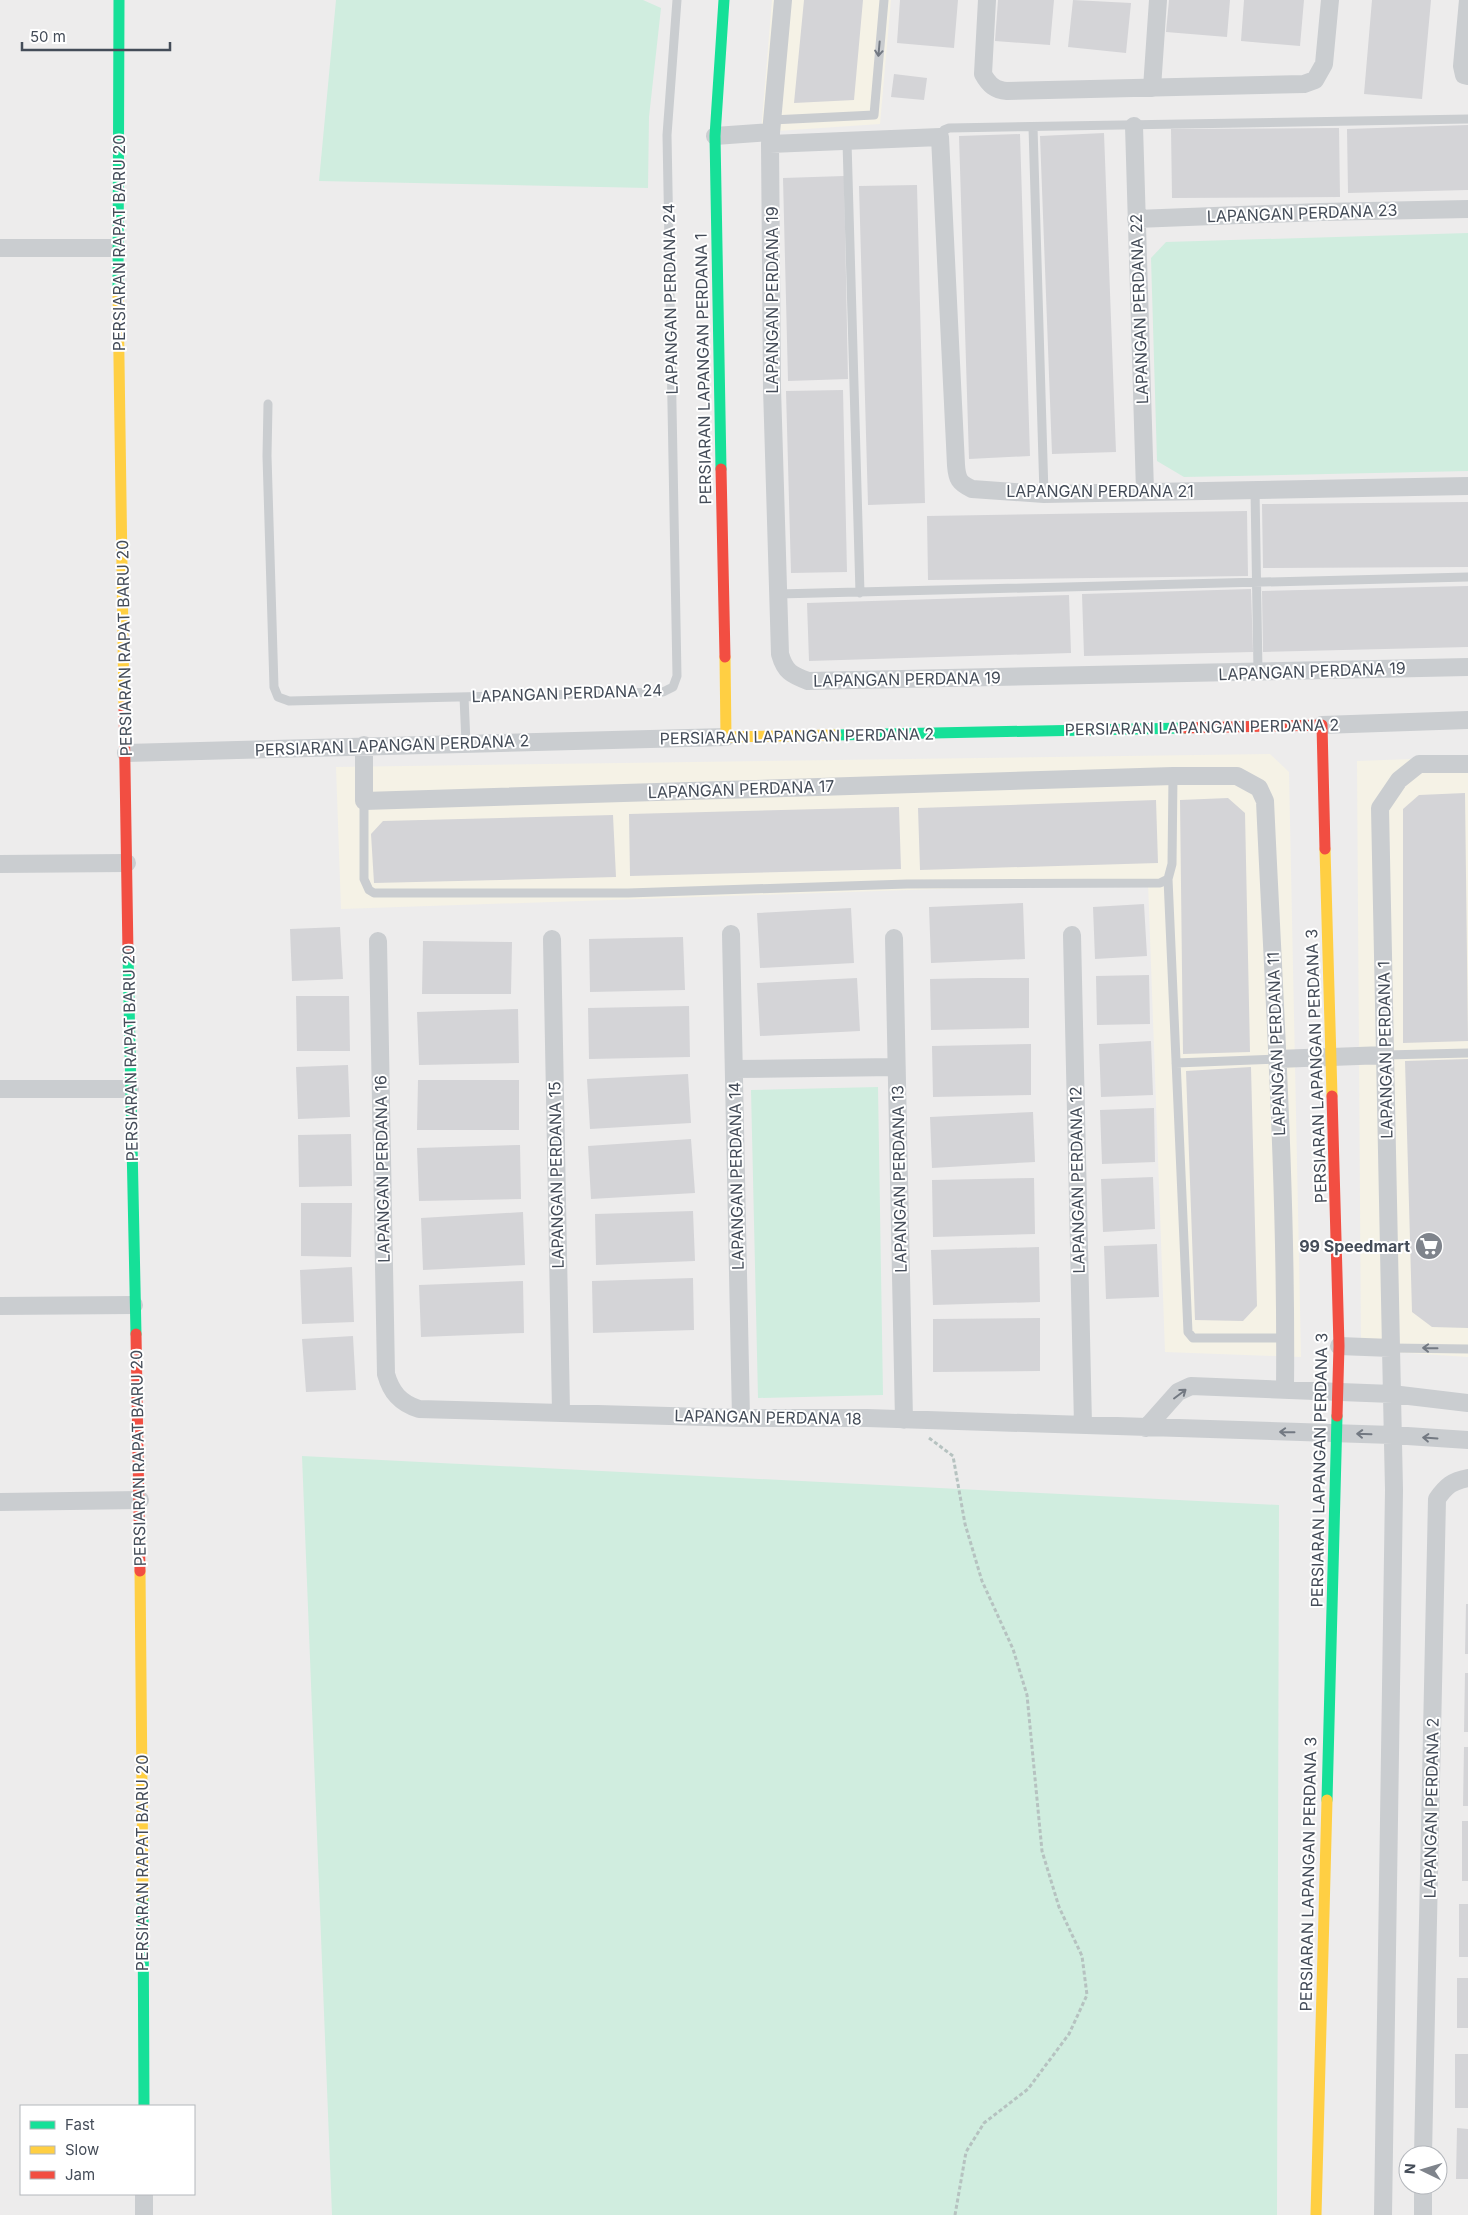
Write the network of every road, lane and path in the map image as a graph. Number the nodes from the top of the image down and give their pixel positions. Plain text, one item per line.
1 (119, 0) edge
2 (677, 0) edge
3 (724, 0) edge
4 (783, 0) edge
5 (884, 0) edge
6 (987, 0) edge
7 (1158, 0) edge
8 (1330, 0) edge
9 (1468, 0) edge
10 (1468, 76) edge
11 (1152, 88) junction
12 (1468, 119) edge
13 (1134, 126) junction
14 (1033, 127) junction
15 (771, 132) junction
16 (715, 136) junction
17 (940, 137) junction
18 (847, 142) junction
19 (1468, 209) edge
20 (1136, 218) junction
21 (0, 248) edge
22 (117, 248) junction
23 (268, 404) dead end
24 (1468, 486) edge
25 (1255, 490) junction
26 (1145, 491) junction
27 (1044, 494) junction
28 (1468, 577) edge
29 (1257, 582) junction
30 (860, 593) junction
31 (778, 594) junction
32 (1468, 667) edge
33 (1258, 673) junction
34 (464, 697) junction
35 (1468, 720) edge
36 (1322, 725) junction
37 (726, 737) junction
38 (466, 743) junction
39 (364, 746) junction
40 (126, 753) junction
41 (1468, 764) edge
42 (1173, 776) junction
43 (364, 801) junction
44 (128, 863) junction
45 (0, 864) edge
46 (1168, 878) junction
47 (731, 934) dead end
48 (1072, 935) dead end
49 (552, 938) dead end
50 (894, 938) dead end
51 (378, 941) dead end
52 (1468, 1053) edge
53 (1385, 1055) junction
54 (1332, 1056) junction
55 (1277, 1060) junction
56 (1176, 1063) junction
57 (896, 1067) junction
58 (734, 1069) junction
59 (0, 1088) edge
60 (130, 1089) junction
61 (134, 1305) junction
62 (0, 1306) edge
63 (1285, 1338) junction
64 (1339, 1346) junction
65 (1391, 1348) junction
66 (1468, 1350) edge
67 (1285, 1390) junction
68 (1338, 1392) junction
69 (1392, 1394) junction
70 (395, 1395) joint
71 (1468, 1403) edge
72 (561, 1412) junction
73 (741, 1418) junction
74 (904, 1420) junction
75 (1083, 1425) junction
76 (1146, 1428) junction
77 (1336, 1433) junction
78 (1392, 1435) junction
79 (1468, 1440) edge
80 (1468, 1478) edge
81 (140, 1500) junction
82 (0, 1502) edge
83 (144, 2105) edge
84 (1423, 2145) edge
85 (144, 2195) edge
86 (1423, 2195) edge
87 (144, 2215) edge
88 (955, 2215) edge
89 (1316, 2215) edge
90 (1383, 2215) edge
91 (1423, 2215) edge

1 - 22 street, PERSIARAN RAPAT BARU 20
2 - 34 lane, LAPANGAN PERDANA 24
3 - 16 street, PERSIARAN LAPANGAN PERDANA 1
4 - 15 street, LAPANGAN PERDANA 19
5 -> 15 lane
6 - 11 street
7 - 11 street
8 - 11 street
9 - 10 street
12 - 13 lane
13 - 14 lane
13 - 20 street, LAPANGAN PERDANA 22
14 - 17 lane
14 - 27 lane
15 - 16 street
15 - 18 street
15 - 31 street, LAPANGAN PERDANA 19
16 - 37 street, PERSIARAN LAPANGAN PERDANA 1
17 - 18 street
17 - 27 street, LAPANGAN PERDANA 21
18 - 30 lane
19 - 20 street, LAPANGAN PERDANA 23
20 - 26 street, LAPANGAN PERDANA 22
21 - 22 street
22 - 40 street, PERSIARAN RAPAT BARU 20
23 - 34 lane, LAPANGAN PERDANA 24
24 - 25 street, LAPANGAN PERDANA 21
25 - 26 street, LAPANGAN PERDANA 21
25 - 29 lane
26 - 27 street, LAPANGAN PERDANA 21
28 - 29 lane
29 - 30 lane
29 - 33 lane
30 - 31 lane
31 - 33 street, LAPANGAN PERDANA 19
32 - 33 street, LAPANGAN PERDANA 19
34 - 38 lane
35 - 36 street, PERSIARAN LAPANGAN PERDANA 2
36 - 37 street, PERSIARAN LAPANGAN PERDANA 2
36 - 54 street, PERSIARAN LAPANGAN PERDANA 3
37 - 38 street, PERSIARAN LAPANGAN PERDANA 2
38 - 39 street, PERSIARAN LAPANGAN PERDANA 2
39 - 40 street, PERSIARAN LAPANGAN PERDANA 2
39 - 43 street
40 - 44 street, PERSIARAN RAPAT BARU 20
41 - 53 street, LAPANGAN PERDANA 1
42 - 43 street, LAPANGAN PERDANA 17
42 - 46 lane
42 - 55 street, LAPANGAN PERDANA 11
43 - 46 lane
44 - 45 street
44 - 60 street, PERSIARAN RAPAT BARU 20
46 - 56 lane
47 - 58 street, LAPANGAN PERDANA 14
48 - 75 street, LAPANGAN PERDANA 12
49 - 72 street, LAPANGAN PERDANA 15
50 - 57 street, LAPANGAN PERDANA 13
51 - 70 street, LAPANGAN PERDANA 16
52 - 53 lane
53 - 54 street
53 - 65 street, LAPANGAN PERDANA 1
54 - 55 street
54 - 64 street, PERSIARAN LAPANGAN PERDANA 3
55 - 56 lane
55 - 63 street, LAPANGAN PERDANA 11
56 - 63 lane
57 - 58 street
57 - 74 street, LAPANGAN PERDANA 13
58 - 73 street, LAPANGAN PERDANA 14
59 - 60 street
60 - 61 street, PERSIARAN RAPAT BARU 20
61 - 62 street
61 - 81 street, PERSIARAN RAPAT BARU 20
63 - 67 street, LAPANGAN PERDANA 11
64 - 65 street
64 - 68 street, PERSIARAN LAPANGAN PERDANA 3
66 -> 65 lane
65 - 69 street, LAPANGAN PERDANA 1
67 - 68 street
76 -> 67 street
68 - 69 street
68 - 77 street, PERSIARAN LAPANGAN PERDANA 3
69 - 71 street
69 - 78 street, LAPANGAN PERDANA 1
70 - 72 street, LAPANGAN PERDANA 18
72 - 73 street, LAPANGAN PERDANA 18
73 - 74 street, LAPANGAN PERDANA 18
74 - 75 street, LAPANGAN PERDANA 18
74 - 88 path
75 - 76 street, LAPANGAN PERDANA 18
77 -> 76 street, LAPANGAN PERDANA 18
78 -> 77 street, LAPANGAN PERDANA 18
77 - 89 street, PERSIARAN LAPANGAN PERDANA 3
79 -> 78 street, LAPANGAN PERDANA 18
78 - 90 street, LAPANGAN PERDANA 1
80 - 84 street, LAPANGAN PERDANA 2
81 - 82 street
81 - 83 street, PERSIARAN RAPAT BARU 20
85 - 87 street
86 - 91 street

